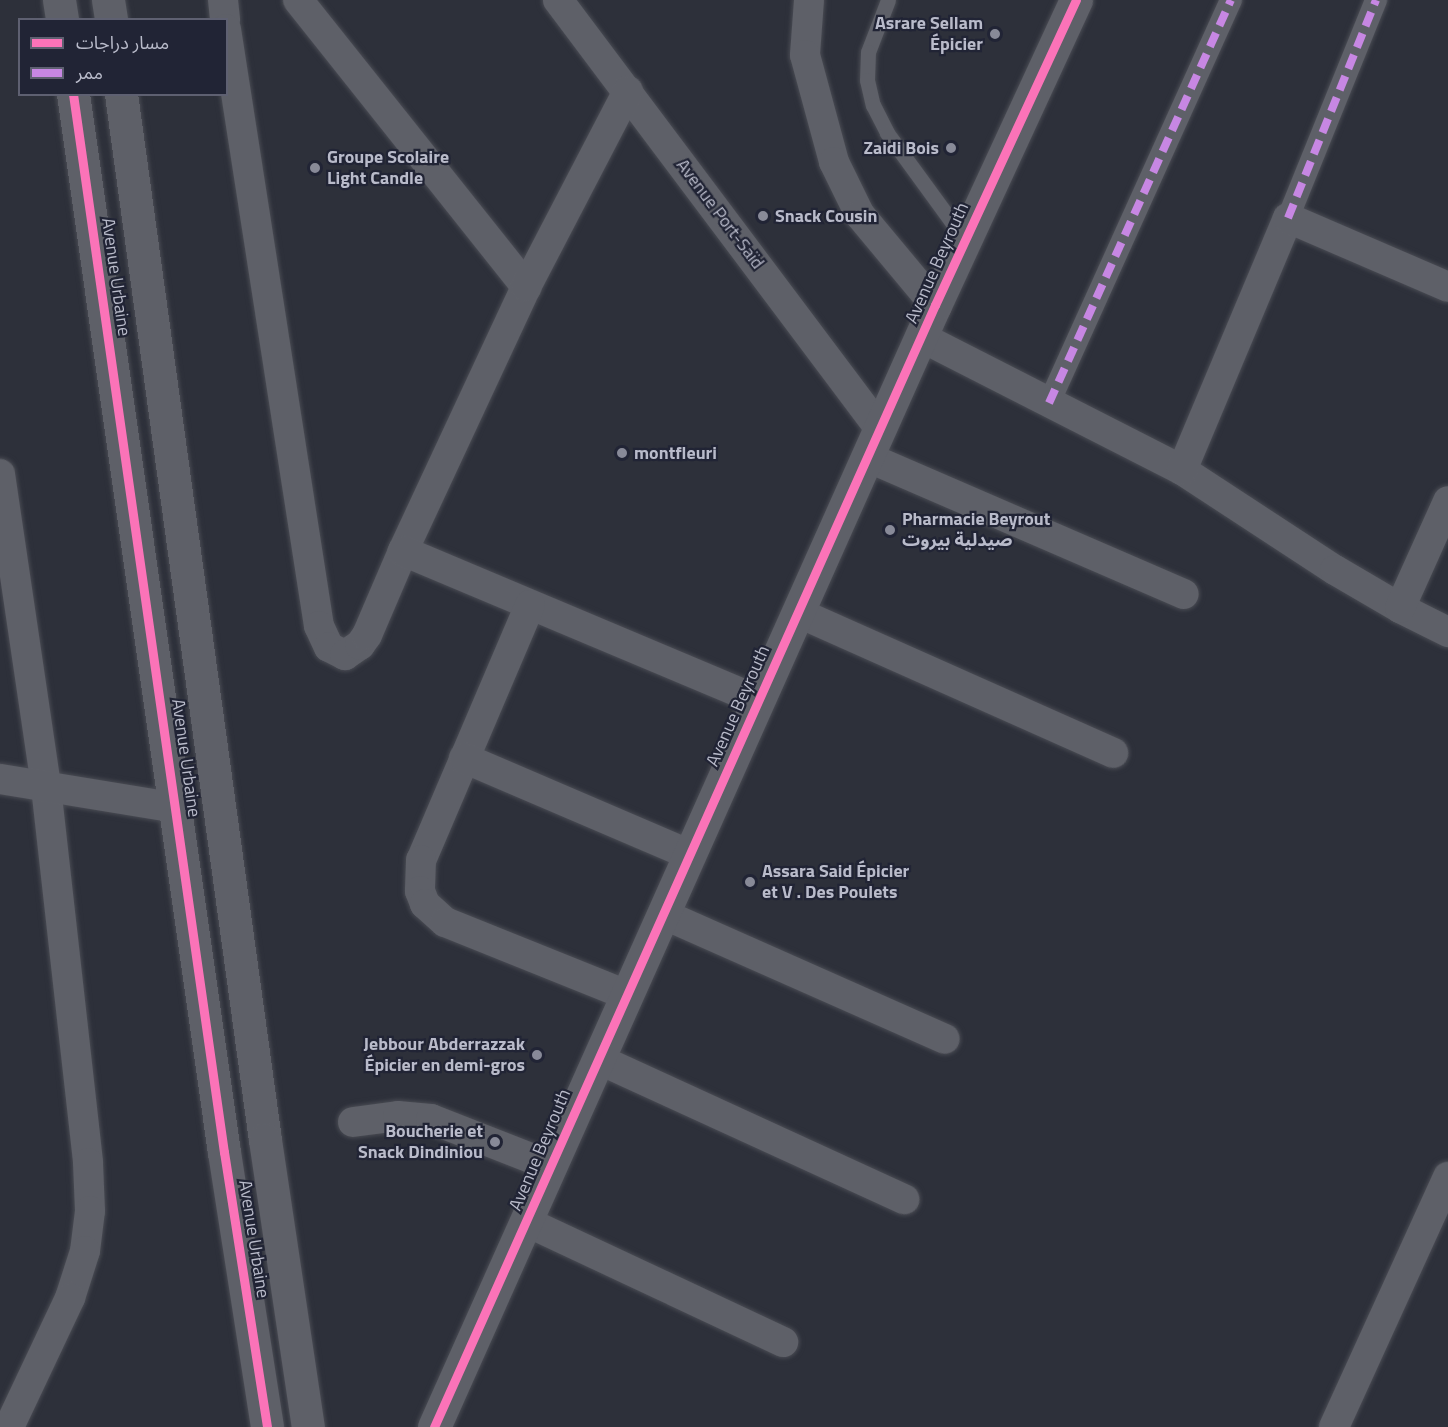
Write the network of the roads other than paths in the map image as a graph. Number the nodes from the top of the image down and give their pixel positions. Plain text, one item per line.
1 (59, 0) edge
2 (108, 0) edge
3 (223, 0) edge
4 (298, 0) edge
5 (558, 0) edge
6 (809, 0) edge
7 (888, 0) edge
8 (1076, 0) edge
9 (1231, 0) edge
10 (1376, 0) edge
11 (62, 18) edge
12 (111, 18) edge
13 (225, 18) edge
14 (228, 42) edge
15 (628, 91) junction
16 (73, 96) edge
17 (121, 96) edge
18 (1288, 218) junction
19 (965, 240) junction
20 (526, 287) junction
21 (1448, 287) edge
22 (936, 305) junction
23 (921, 337) junction
24 (1049, 404) junction
25 (874, 443) junction
26 (1182, 470) junction
27 (0, 474) edge
28 (1448, 501) edge
29 (403, 551) junction
30 (1184, 594) dead end
31 (530, 605) junction
32 (1400, 608) junction
33 (799, 613) junction
34 (1448, 632) edge
35 (758, 700) junction
36 (1113, 753) dead end
37 (464, 758) junction
38 (0, 779) edge
39 (46, 787) junction
40 (177, 808) junction
41 (690, 855) junction
42 (663, 914) junction
43 (627, 995) junction
44 (945, 1039) dead end
45 (598, 1059) junction
46 (353, 1122) dead end
47 (551, 1166) junction
48 (1448, 1177) edge
49 (904, 1199) dead end
50 (527, 1221) junction
51 (783, 1342) dead end
52 (9, 1427) edge
53 (267, 1427) edge
54 (308, 1427) edge
55 (434, 1427) edge
56 (1334, 1427) edge

1 - 11 street
2 - 12 street
3 - 13 street
4 - 20 street
5 - 15 street, Avenue Port-Saïd
6 - 22 street
7 - 19 lane
8 - 19 street, Avenue Beyrouth
9 - 24 street
10 - 18 street
14 - 29 street
15 - 20 street
15 - 25 street, Avenue Port-Saïd
16 - 40 street, Avenue Urbaine
17 - 54 street, Avenue Urbaine
18 - 21 street
18 - 26 street
19 - 22 street, Avenue Beyrouth
20 - 29 street
22 - 23 street, Avenue Beyrouth
23 - 24 street
23 - 25 street, Avenue Beyrouth
24 - 26 street
25 - 30 street
25 - 33 street, Avenue Beyrouth
26 - 32 street
27 - 39 street
28 - 32 street
29 - 31 street
31 - 35 street
31 - 37 street
32 - 34 street
33 - 35 street, Avenue Beyrouth
33 - 36 street
35 - 41 street, Avenue Beyrouth
37 - 41 street
37 - 43 street
38 - 39 street
39 - 40 street
39 - 52 street
40 - 53 street, Avenue Urbaine
41 - 42 street, Avenue Beyrouth
42 - 43 street, Avenue Beyrouth
42 - 44 street
43 - 45 street, Avenue Beyrouth
45 - 47 street, Avenue Beyrouth
45 - 49 street
46 - 47 street
47 - 50 street, Avenue Beyrouth
48 - 56 street
50 - 51 street
50 - 55 street, Avenue Beyrouth

